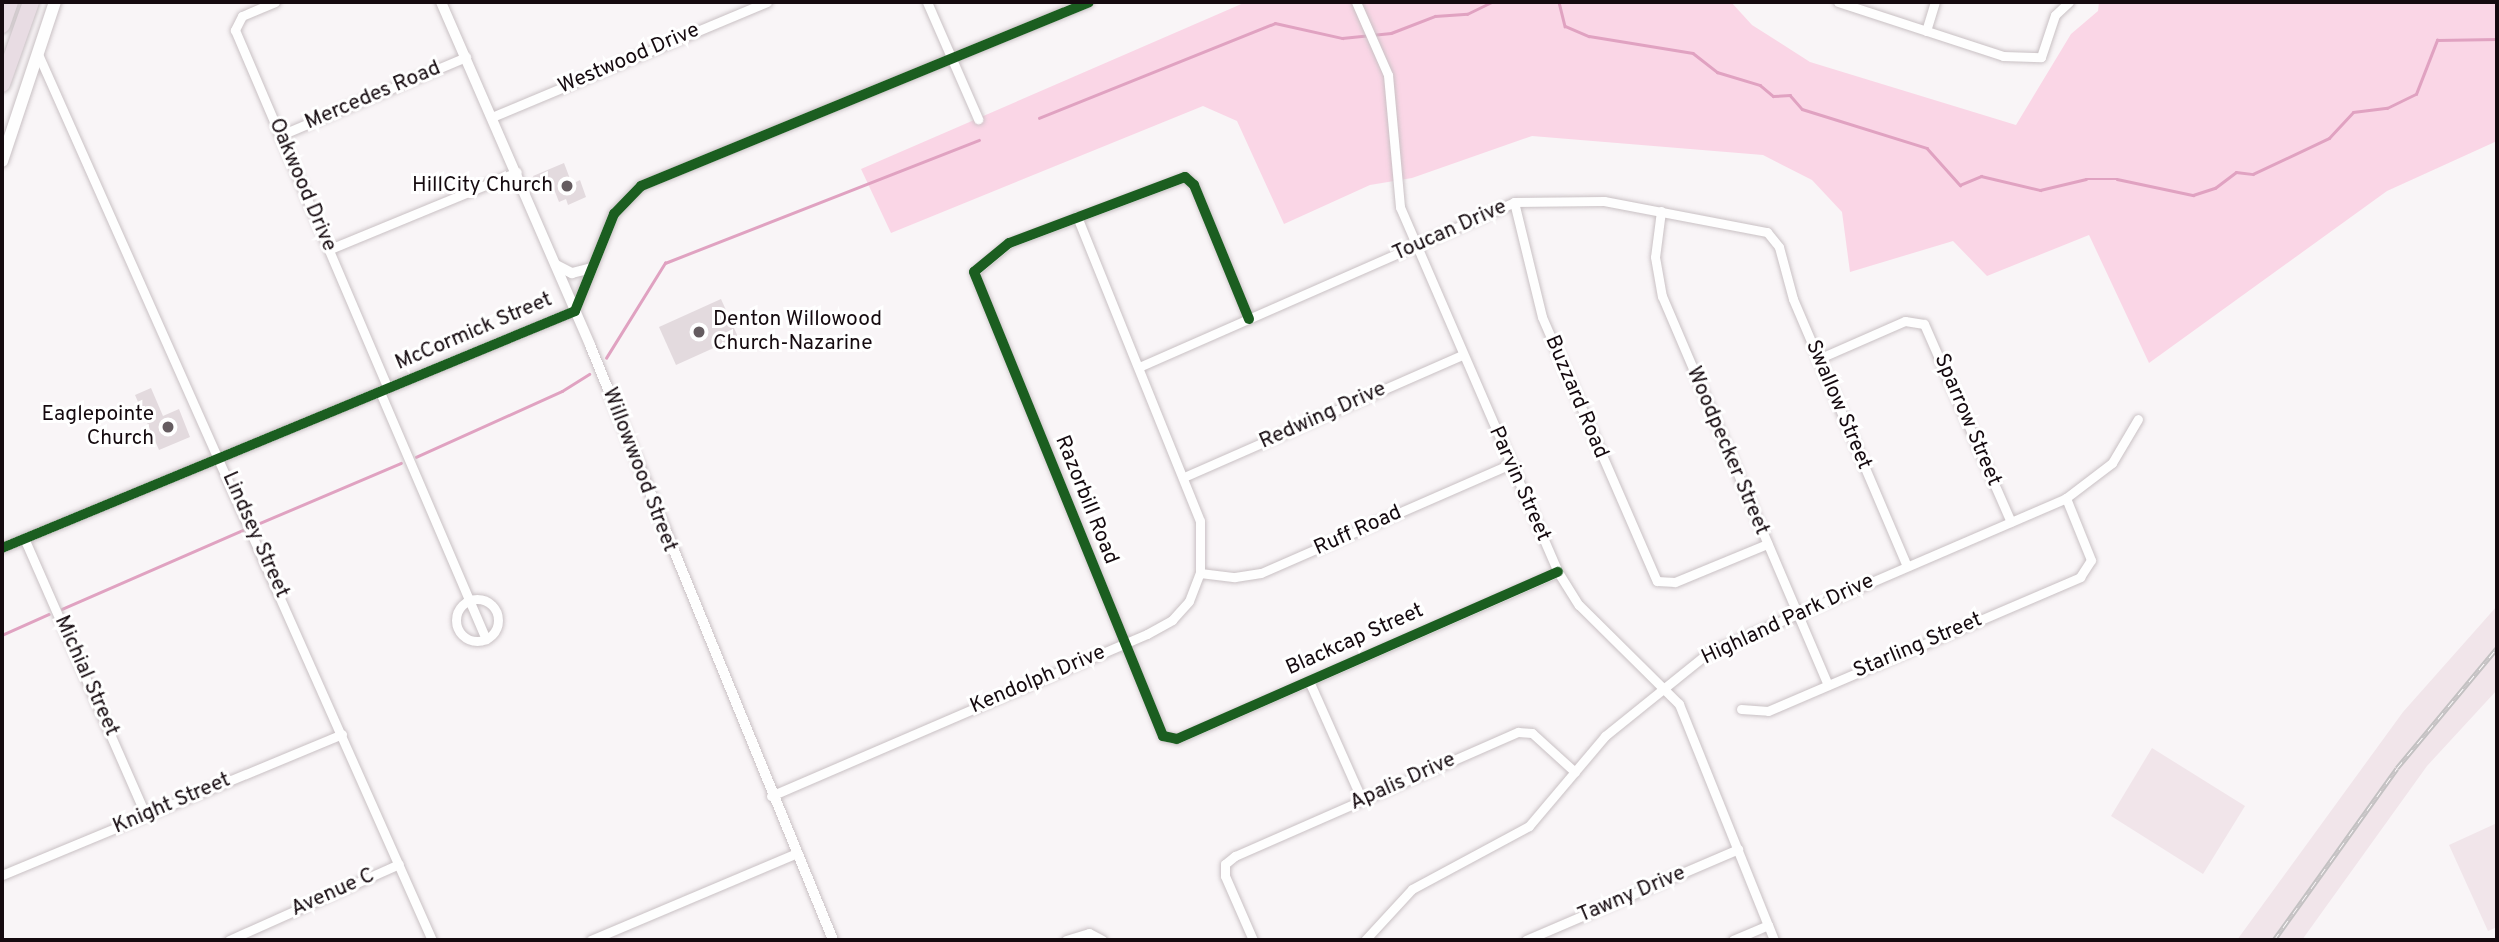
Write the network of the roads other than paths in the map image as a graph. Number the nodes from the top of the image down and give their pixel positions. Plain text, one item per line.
1 (10, 2) edge
2 (30, 2) edge
3 (55, 2) edge
4 (275, 2) edge
5 (767, 2) edge
6 (927, 2) edge
7 (1089, 2) edge
8 (1356, 2) edge
9 (1838, 2) edge
10 (1935, 2) edge
11 (2069, 2) edge
12 (445, 3) edge
13 (2, 25) edge
14 (1926, 31) junction
15 (38, 54) junction
16 (466, 57) junction
17 (952, 59) junction
18 (2, 84) edge
19 (492, 117) junction
20 (978, 119) dead end
21 (281, 135) junction
22 (2, 161) edge
23 (517, 172) junction
24 (1514, 202) junction
25 (1661, 211) junction
26 (1077, 216) junction
27 (1776, 241) joint
28 (1415, 246) junction
29 (330, 249) junction
30 (556, 265) junction
31 (592, 268) junction
32 (575, 311) junction
33 (1249, 319) junction
34 (1462, 355) junction
35 (1818, 359) junction
36 (1139, 367) junction
37 (384, 390) junction
38 (2138, 419) dead end
39 (221, 457) junction
40 (1510, 464) junction
41 (1184, 477) junction
42 (2066, 498) junction
43 (2011, 522) junction
44 (24, 538) junction
45 (1767, 544) junction
46 (2, 548) edge
47 (1907, 566) junction
48 (1558, 572) junction
49 (1200, 573) junction
50 (468, 601) junction
51 (1797, 613) junction
52 (486, 639) junction
53 (1124, 643) junction
54 (1310, 681) junction
55 (1828, 685) junction
56 (1665, 686) junction
57 (1741, 709) dead end
58 (342, 734) junction
59 (1167, 739) joint
60 (1575, 772) junction
61 (771, 796) junction
62 (1362, 800) junction
63 (146, 816) junction
64 (1738, 849) junction
65 (795, 854) junction
66 (398, 864) junction
67 (2, 875) edge
68 (1768, 925) junction
69 (1367, 937) edge
70 (229, 940) edge
71 (432, 940) edge
72 (591, 940) edge
73 (833, 940) edge
74 (1066, 940) edge
75 (1102, 940) edge
76 (1253, 940) edge
77 (1378, 940) edge
78 (1526, 940) edge
79 (1733, 940) edge
80 (1774, 940) edge

1 - 13 highway
2 - 18 highway
3 - 15 main road
4 - 21 street, Oakwood Drive
5 - 19 street, Westwood Drive
6 - 17 street
7 - 17 street, McCormick Street
8 - 28 street, Parvin Street
9 - 14 street
10 - 14 street
11 - 14 street
12 - 16 street, Willowwood Street
15 - 22 main road
15 - 39 street, Lindsey Street
16 - 19 street, Willowwood Street
16 - 21 street, Mercedes Road
17 - 20 street
17 - 31 street, McCormick Street
19 - 23 street, Willowwood Street
21 - 29 street, Oakwood Drive
23 - 29 street
23 - 30 street, Willowwood Street
24 - 25 street, Toucan Drive
24 - 28 street, Toucan Drive
24 - 45 street, Buzzard Road
25 - 27 street, Toucan Drive
25 - 45 street, Woodpecker Street
26 - 33 street
26 - 36 street, Kendolph Drive
26 - 53 street, Razorbill Road
27 - 35 street, Swallow Street
28 - 33 street, Toucan Drive
28 - 34 street, Parvin Street
29 - 37 street, Oakwood Drive
30 - 31 street
30 - 32 street, Willowwood Street
31 - 32 street, McCormick Street
32 - 37 street, McCormick Street
32 - 61 street, Willowwood Street
33 - 36 street, Toucan Drive
34 - 40 street, Parvin Street
34 - 41 street, Redwing Drive
35 - 43 street, Sparrow Street
35 - 47 street, Swallow Street
36 - 41 street, Kendolph Drive
37 - 39 street, McCormick Street
37 - 50 street, Oakwood Drive
38 - 42 street, Highland Park Drive
39 - 44 street, McCormick Street
39 - 58 street, Lindsey Street
40 - 48 street, Parvin Street
40 - 49 street, Ruff Road
41 - 49 street, Kendolph Drive
42 - 43 street, Highland Park Drive
42 - 55 street, Starling Street
43 - 47 street, Highland Park Drive
44 - 46 street, McCormick Street
44 - 63 street, Michial Street
45 - 51 street, Woodpecker Street
47 - 51 street, Highland Park Drive
48 - 54 street, Blackcap Street
48 - 56 street, Parvin Street
49 - 53 street, Kendolph Drive
50 - 52 street, Oakwood Drive
50 - 52 street
50 - 52 street
51 - 55 street, Woodpecker Street
51 - 56 street, Highland Park Drive
53 - 59 street, Razorbill Road
53 - 61 street, Kendolph Drive
54 - 59 street, Blackcap Street
54 - 62 street
55 - 57 street, Starling Street
56 - 60 street, Highland Park Drive
56 - 64 street, Parvin Street
58 - 63 street, Knight Street
58 - 66 street, Lindsey Street
60 - 62 street, Apalis Drive
60 - 69 street, Highland Park Drive
61 - 65 street, Willowwood Street
62 - 76 street, Apalis Drive
63 - 67 street, Knight Street
64 - 68 street, Parvin Street
64 - 78 street, Tawny Drive
65 - 72 street
65 - 73 street, Willowwood Street
66 - 70 street, Avenue C
66 - 71 street, Lindsey Street
68 - 79 street
68 - 80 street, Parvin Street
69 - 77 street
74 - 75 street

